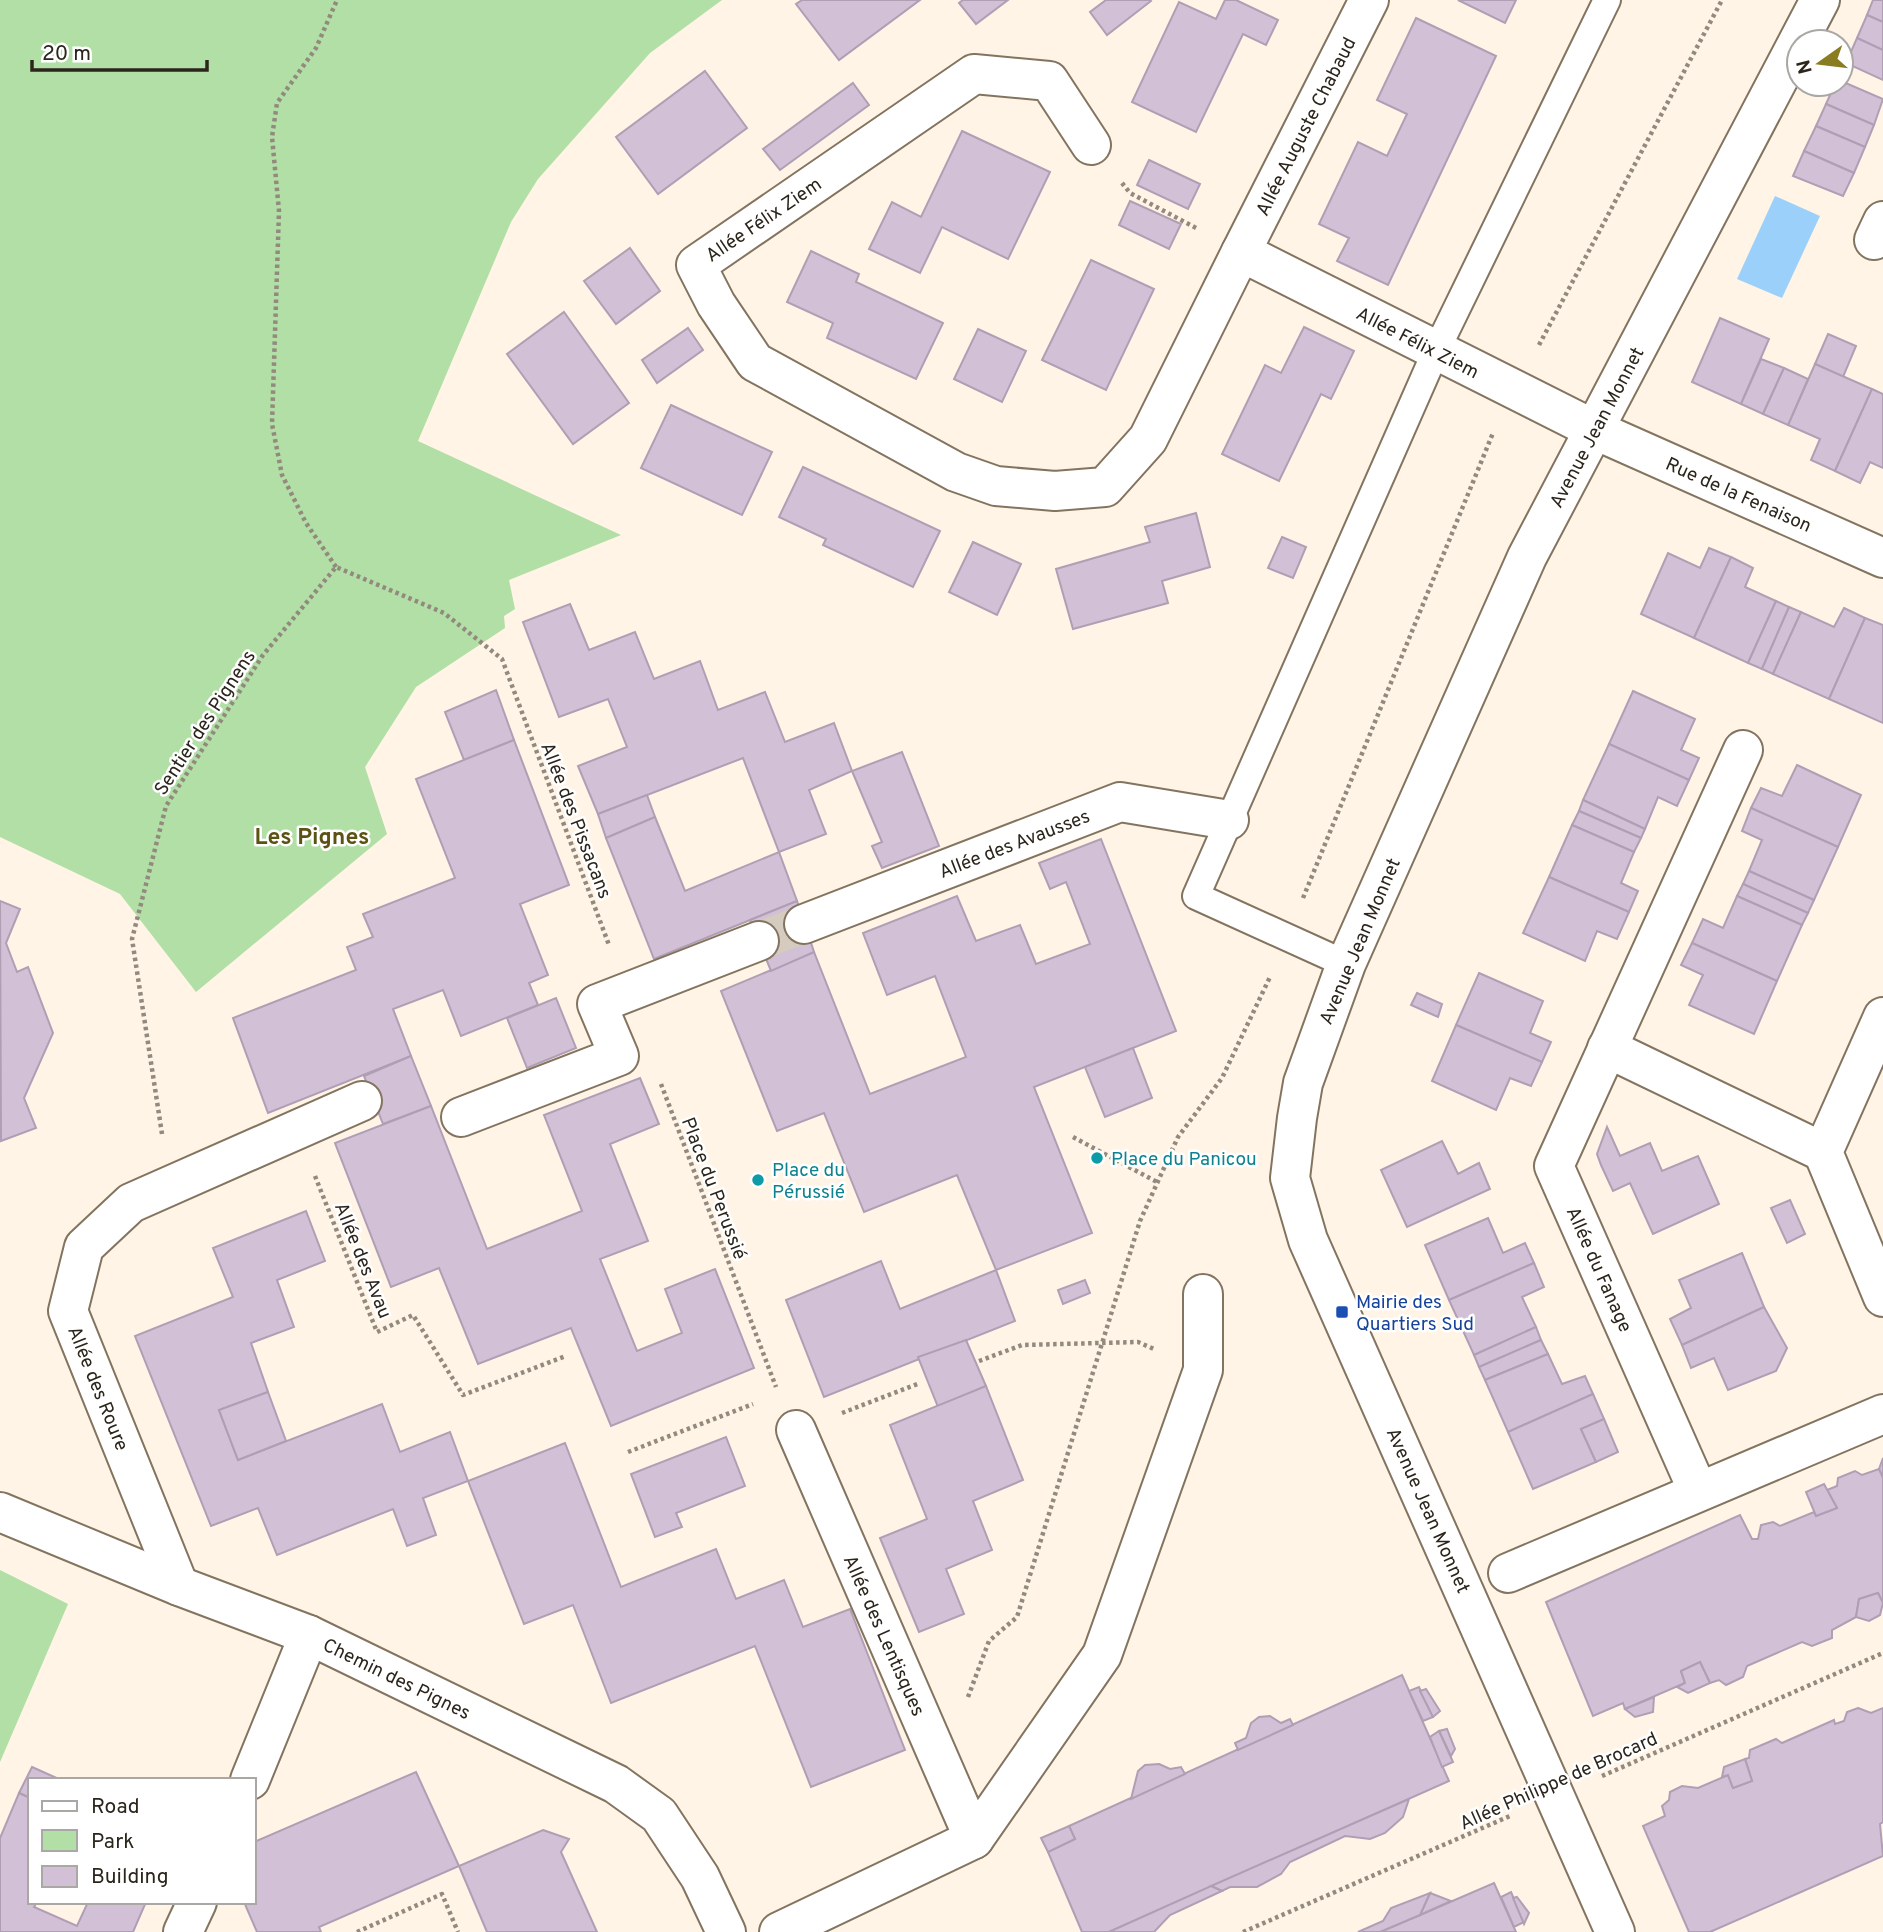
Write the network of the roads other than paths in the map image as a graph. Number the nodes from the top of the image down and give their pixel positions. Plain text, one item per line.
1 (1369, 0) edge
2 (1607, 0) edge
3 (1820, 0) edge
4 (1091, 145) road end
5 (1241, 252) junction
6 (1436, 351) junction
7 (1595, 430) junction
8 (1883, 558) edge
9 (1743, 750) dead end
10 (1229, 820) junction
11 (804, 924) tunnel mouth
12 (758, 942) tunnel mouth
13 (1346, 964) junction
14 (1883, 1017) edge
15 (1607, 1048) junction
16 (362, 1101) dead end
17 (461, 1117) dead end
18 (1823, 1152) junction
19 (1203, 1294) dead end
20 (1883, 1297) edge
21 (1883, 1413) edge
22 (796, 1430) dead end
23 (1698, 1491) junction
24 (0, 1512) edge
25 (1508, 1573) dead end
26 (179, 1586) junction
27 (309, 1635) junction
28 (251, 1778) edge
29 (974, 1839) junction
30 (196, 1904) edge
31 (1616, 1925) edge
32 (183, 1932) edge
33 (726, 1932) edge
34 (779, 1932) edge

1 - 5 street, Allée Auguste Chabaud
2 - 6 lane
3 - 7 street, Avenue Jean Monnet
4 - 5 street, Allée Félix Ziem
5 - 6 street, Allée Félix Ziem
6 - 7 street, Allée Félix Ziem
6 - 10 lane
7 - 8 street, Rue de la Fenaison
7 - 13 street, Avenue Jean Monnet
9 - 15 street, Allée du Fanage
10 - 11 street, Allée des Avausses
10 - 13 lane
12 - 17 street
13 - 31 street, Avenue Jean Monnet
14 - 18 street
15 - 18 street
15 - 23 street, Allée du Fanage
16 - 26 street, Allée des Roure
18 - 20 street
19 - 29 street
21 - 23 street
22 - 29 street, Allée des Lentisques
23 - 25 street
24 - 26 street, Chemin des Pignes
26 - 27 street, Chemin des Pignes
27 - 28 street
27 - 33 street, Chemin des Pignes
29 - 34 street
30 - 32 street

